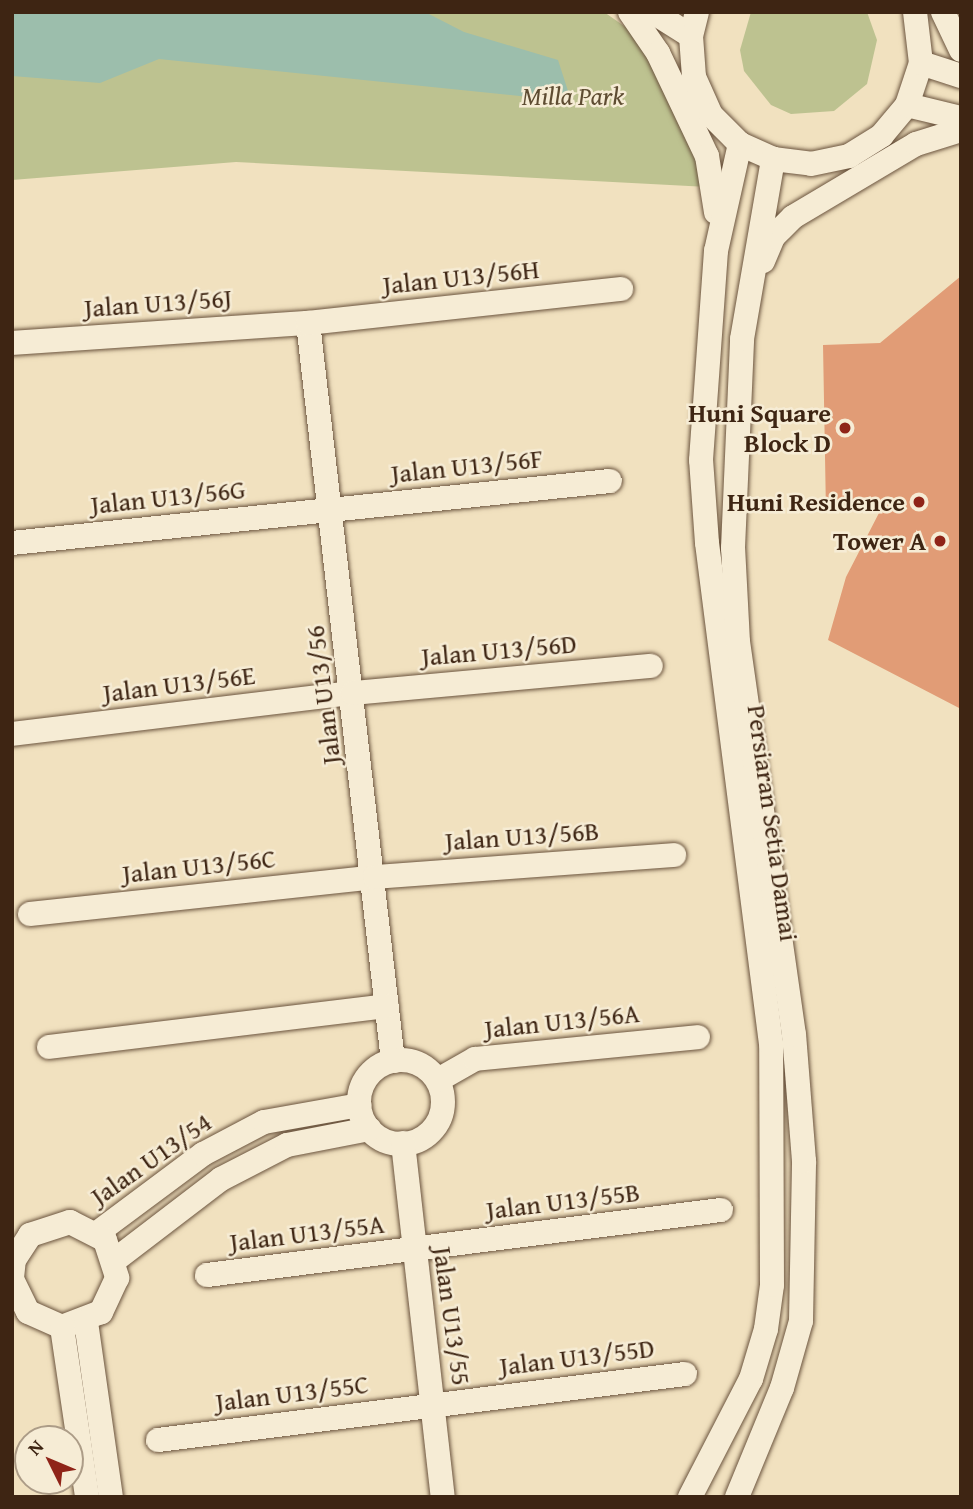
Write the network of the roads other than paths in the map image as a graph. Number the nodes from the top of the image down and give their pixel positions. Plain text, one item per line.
1 (630, 12) edge
2 (653, 12) edge
3 (915, 12) edge
4 (943, 12) edge
5 (694, 24) edge
6 (961, 50) edge
7 (921, 63) junction
8 (961, 76) edge
9 (906, 105) junction
10 (961, 118) edge
11 (961, 130) edge
12 (740, 144) junction
13 (773, 159) junction
14 (716, 251) junction
15 (621, 289) dead end
16 (746, 302) junction
17 (307, 323) junction
18 (12, 343) edge
19 (610, 481) dead end
20 (331, 510) junction
21 (12, 543) edge
22 (651, 666) dead end
23 (353, 693) junction
24 (12, 734) edge
25 (674, 855) dead end
26 (375, 877) junction
27 (30, 914) dead end
28 (387, 1006) junction
29 (698, 1037) dead end
30 (49, 1047) dead end
31 (393, 1061) junction
32 (438, 1080) junction
33 (359, 1105) junction
34 (369, 1129) junction
35 (403, 1143) junction
36 (721, 1210) dead end
37 (97, 1233) junction
38 (413, 1250) junction
39 (115, 1260) junction
40 (207, 1275) dead end
41 (13, 1279) edge
42 (74, 1325) junction
43 (685, 1374) dead end
44 (434, 1405) junction
45 (158, 1440) dead end
46 (87, 1497) edge
47 (111, 1497) edge
48 (443, 1497) edge
49 (690, 1497) edge
50 (737, 1497) edge

1 - 14 street
2 - 5 street
3 - 7 street
4 - 6 street
5 - 12 street
7 - 8 street
7 - 9 street
9 - 10 street
9 - 13 street
11 - 16 street
12 - 13 street
12 - 14 street, Persiaran Setia Damai
13 - 16 street, Persiaran Setia Damai
14 - 49 street, Persiaran Setia Damai
15 - 17 street, Jalan U13/56H
16 - 50 street, Persiaran Setia Damai
17 - 18 street, Jalan U13/56J
17 - 20 street, Jalan U13/56
19 - 20 street, Jalan U13/56F
20 - 21 street, Jalan U13/56G
20 - 23 street, Jalan U13/56
22 - 23 street, Jalan U13/56D
23 - 24 street, Jalan U13/56E
23 - 26 street, Jalan U13/56
25 - 26 street, Jalan U13/56B
26 - 27 street, Jalan U13/56C
26 - 28 street, Jalan U13/56
28 - 30 street
28 - 31 street, Jalan U13/56
29 - 32 street, Jalan U13/56A
31 - 32 street
31 - 33 street
32 - 35 street
33 - 34 street
33 - 37 street, Jalan U13/54
34 - 35 street
34 - 39 street
35 - 38 street, Jalan U13/55
36 - 38 street, Jalan U13/55B
37 - 39 street
37 - 41 street
38 - 40 street, Jalan U13/55A
38 - 44 street, Jalan U13/55
39 - 42 street
41 - 42 street
42 - 46 street
42 - 47 street
43 - 44 street, Jalan U13/55D
44 - 45 street, Jalan U13/55C
44 - 48 street, Jalan U13/55

